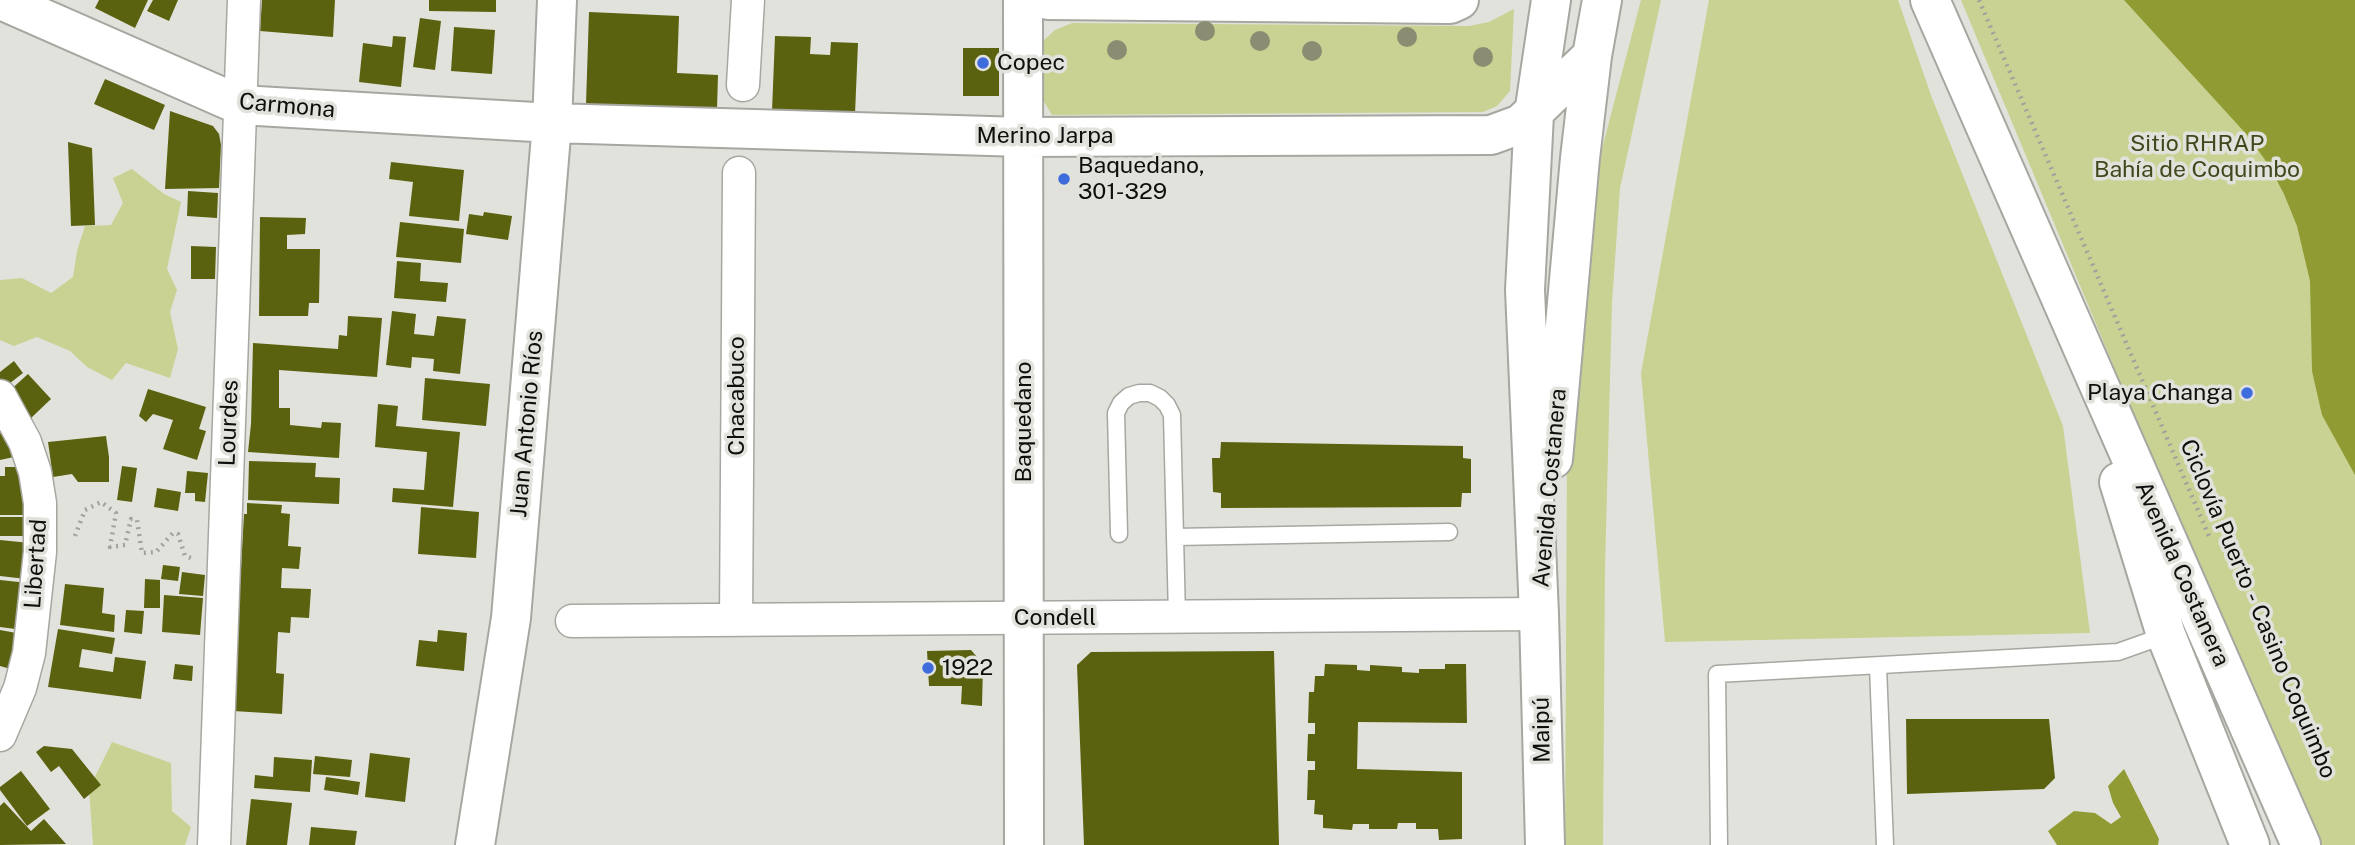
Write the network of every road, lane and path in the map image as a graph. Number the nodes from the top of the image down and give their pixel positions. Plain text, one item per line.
1 (1, 0) edge
2 (244, 0) edge
3 (557, 0) edge
4 (748, 0) edge
5 (1023, 0) edge
6 (1048, 0) edge
7 (1459, 0) edge
8 (1551, 0) edge
9 (1602, 0) edge
10 (1930, 0) edge
11 (1979, 0) edge
12 (1592, 56) junction
13 (743, 85) dead end
14 (240, 106) junction
15 (1534, 114) junction
16 (552, 122) junction
17 (1023, 137) junction
18 (739, 173) dead end
19 (2063, 302) junction
20 (0, 396) edge
21 (1449, 532) dead end
22 (1119, 534) dead end
23 (1175, 537) junction
24 (2211, 540) dead end
25 (195, 547) dead end
26 (38, 564) junction
27 (1539, 614) junction
28 (1177, 617) junction
29 (1024, 618) junction
30 (736, 620) junction
31 (572, 621) dead end
32 (2166, 635) junction
33 (1878, 666) junction
34 (0, 735) edge
35 (214, 845) edge
36 (475, 845) edge
37 (1024, 845) edge
38 (1545, 845) edge
39 (1719, 845) edge
40 (1885, 845) edge
41 (2250, 845) edge
42 (2301, 845) edge

1 - 14 main road, Carmona
2 - 14 street, Lourdes
3 - 16 main road, Juan Antonio Ríos
4 - 13 street
5 - 17 main road, Baquedano
6 - 7 main road
8 - 15 main road, Avenida Costanera
9 - 12 main road, Avenida Costanera
10 - 19 main road, Avenida Costanera
11 - 24 path, Ciclovía Puerto - Casino Coquimbo
12 - 15 main road, Merino Jarpa
12 - 27 main road, Avenida Costanera
14 - 16 main road, Carmona
14 - 35 street, Lourdes
15 - 17 main road, Merino Jarpa
15 - 27 main road, Avenida Costanera
16 - 17 main road, Merino Jarpa
16 - 36 main road, Juan Antonio Ríos
17 - 29 main road, Baquedano
18 - 30 street, Chacabuco
19 - 32 main road, Avenida Costanera
19 - 42 main road, Avenida Costanera
20 - 26 street, Libertad
21 - 23 lane
22 - 23 lane
23 - 28 lane
25 - 26 path
26 - 34 street, Libertad
27 - 28 street, Condell
27 - 38 main road, Maipú
28 - 29 street, Condell
29 - 30 street, Condell
29 - 37 main road, Baquedano
30 - 31 street, Condell
32 - 33 lane
32 - 41 main road, Avenida Costanera
33 - 39 lane
33 - 40 lane

